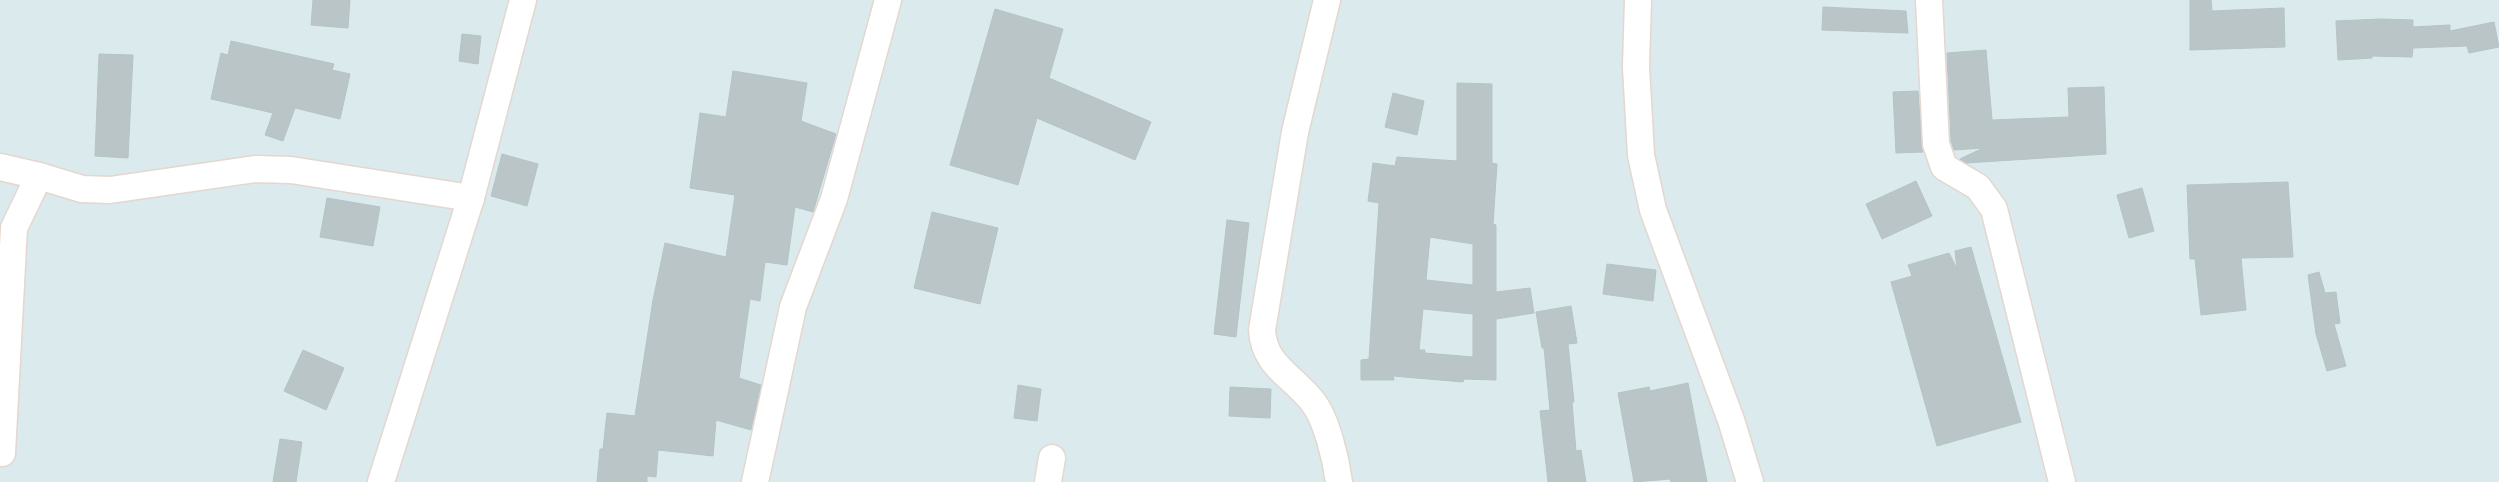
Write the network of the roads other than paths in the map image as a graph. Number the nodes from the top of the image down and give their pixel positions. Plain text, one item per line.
1 (523, 0) edge
2 (888, 0) edge
3 (1326, 0) edge
4 (1638, 0) edge
5 (1929, 0) edge
6 (0, 167) edge
7 (39, 176) junction
8 (471, 198) junction
9 (2, 453) dead end
10 (381, 482) edge
11 (755, 482) edge
12 (1339, 482) edge
13 (1750, 482) edge
14 (2062, 482) edge

1 - 8 street
2 - 11 street
3 - 12 street
4 - 13 street
5 - 14 street
6 - 7 street
7 - 8 street
7 - 9 street
8 - 10 street

